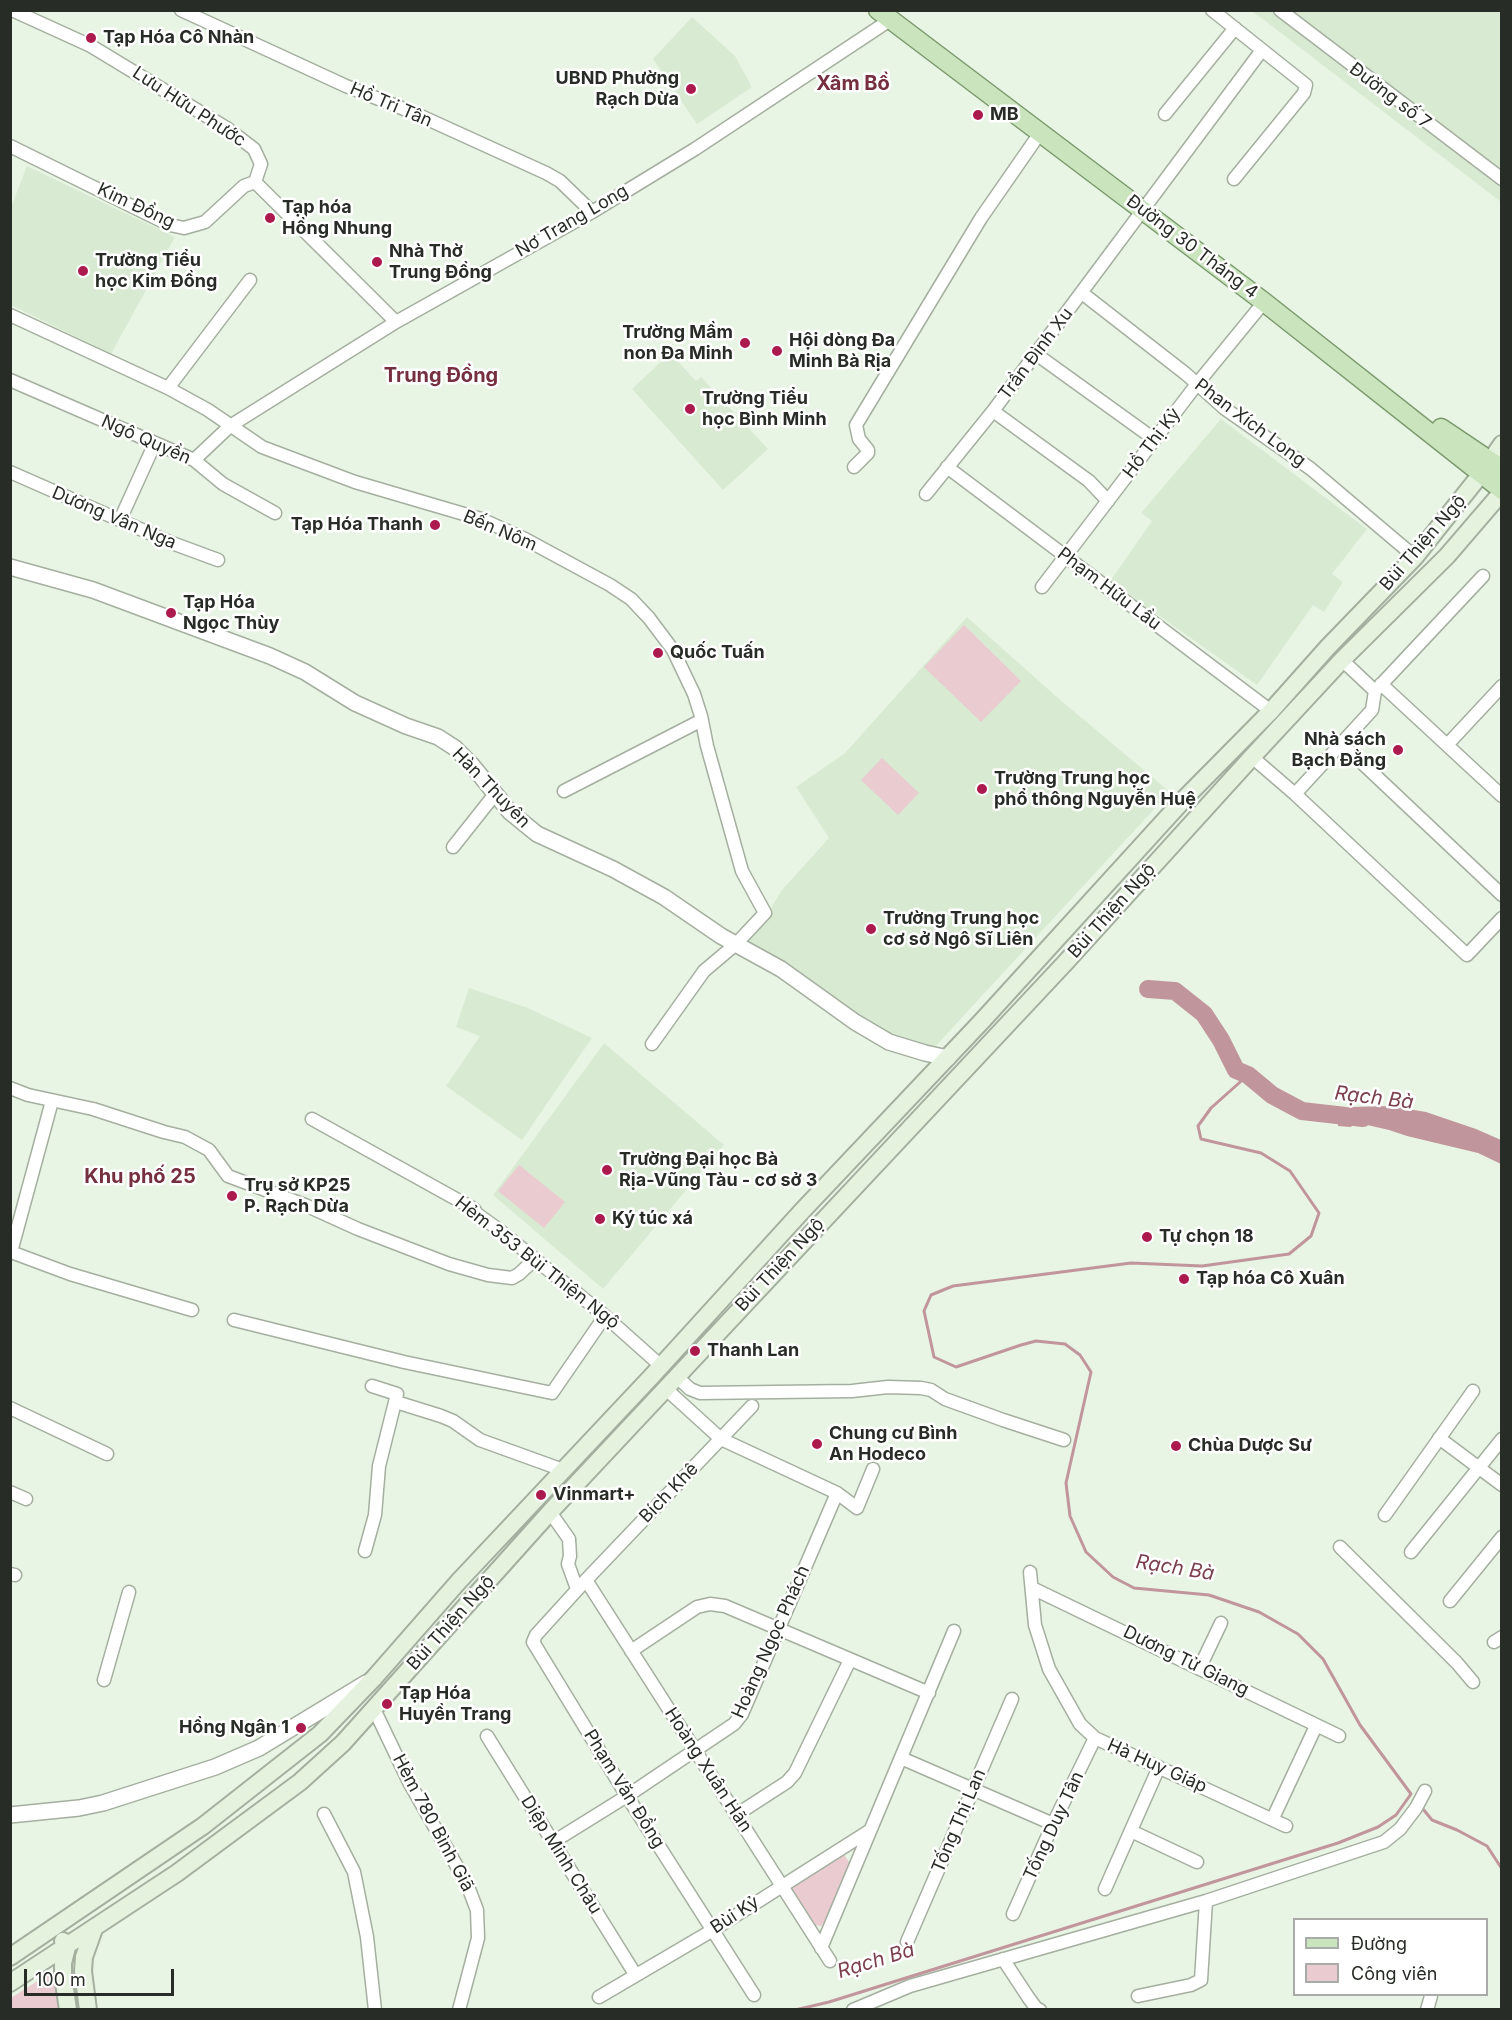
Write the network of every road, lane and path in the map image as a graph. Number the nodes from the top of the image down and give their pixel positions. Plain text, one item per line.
1 (12, 10) edge
2 (181, 10) edge
3 (1212, 10) edge
4 (1280, 10) edge
5 (890, 13) edge
6 (910, 27) junction
7 (1235, 28) junction
8 (1262, 50) junction
9 (1165, 114) dead end
10 (1040, 133) junction
11 (10, 146) edge
12 (1234, 179) dead end
13 (1502, 179) edge
14 (255, 182) junction
15 (1145, 206) junction
16 (592, 212) junction
17 (250, 280) dead end
18 (1082, 293) junction
19 (1264, 302) junction
20 (10, 315) edge
21 (396, 322) junction
22 (1036, 354) junction
23 (10, 380) edge
24 (1197, 384) junction
25 (168, 388) junction
26 (993, 411) junction
27 (230, 426) junction
28 (1154, 439) junction
29 (155, 443) junction
30 (1502, 444) edge
31 (194, 460) junction
32 (854, 467) dead end
33 (948, 467) junction
34 (1491, 468) edge
35 (10, 472) edge
36 (1502, 491) edge
37 (926, 494) dead end
38 (1108, 501) junction
39 (275, 513) dead end
40 (120, 520) junction
41 (1065, 557) junction
42 (1415, 557) junction
43 (218, 560) dead end
44 (10, 567) edge
45 (1482, 576) dead end
46 (1042, 588) dead end
47 (1329, 647) junction
48 (1342, 660) junction
49 (1502, 686) edge
50 (1378, 688) junction
51 (1271, 711) junction
52 (702, 720) junction
53 (1342, 744) junction
54 (1447, 745) junction
55 (1252, 756) junction
56 (564, 791) dead end
57 (495, 794) junction
58 (1295, 794) junction
59 (1502, 796) edge
60 (453, 847) dead end
61 (1099, 892) junction
62 (1502, 895) edge
63 (1116, 907) junction
64 (1502, 918) edge
65 (736, 944) junction
66 (652, 1044) dead end
67 (948, 1058) junction
68 (10, 1088) edge
69 (913, 1094) junction
70 (52, 1101) junction
71 (927, 1108) junction
72 (312, 1119) dead end
73 (535, 1259) junction
74 (192, 1310) dead end
75 (605, 1316) junction
76 (234, 1320) dead end
77 (656, 1371) junction
78 (671, 1383) junction
79 (372, 1386) dead end
80 (1473, 1391) dead end
81 (396, 1402) junction
82 (752, 1406) dead end
83 (10, 1408) edge
84 (1440, 1438) junction
85 (721, 1439) junction
86 (1502, 1439) edge
87 (1064, 1440) dead end
88 (107, 1454) dead end
89 (1479, 1468) junction
90 (873, 1469) dead end
91 (562, 1470) junction
92 (1502, 1485) edge
93 (10, 1492) edge
94 (837, 1493) junction
95 (26, 1499) dead end
96 (550, 1512) junction
97 (1385, 1515) dead end
98 (1502, 1537) edge
99 (1340, 1547) dead end
100 (365, 1551) dead end
101 (1412, 1552) dead end
102 (1030, 1572) dead end
103 (581, 1584) junction
104 (1032, 1588) junction
105 (129, 1592) dead end
106 (1450, 1601) dead end
107 (1221, 1623) dead end
108 (778, 1630) junction
109 (954, 1631) dead end
110 (631, 1651) junction
111 (850, 1660) junction
112 (1200, 1667) junction
113 (374, 1678) junction
114 (104, 1680) dead end
115 (1473, 1682) dead end
116 (929, 1693) junction
117 (1012, 1699) dead end
118 (374, 1709) junction
119 (1316, 1726) junction
120 (487, 1736) dead end
121 (1339, 1736) dead end
122 (1095, 1738) junction
123 (695, 1751) junction
124 (901, 1758) junction
125 (1159, 1767) junction
126 (973, 1788) junction
127 (1425, 1791) dead end
128 (627, 1796) junction
129 (324, 1814) dead end
130 (10, 1815) edge
131 (736, 1815) junction
132 (1273, 1818) junction
133 (1053, 1824) junction
134 (1286, 1826) dead end
135 (869, 1831) junction
136 (1131, 1831) junction
137 (553, 1842) junction
138 (1197, 1863) dead end
139 (781, 1885) junction
140 (1105, 1889) dead end
141 (1206, 1900) junction
142 (82, 1911) junction
143 (1013, 1914) dead end
144 (55, 1928) junction
145 (94, 1929) junction
146 (713, 1930) junction
147 (906, 1942) dead end
148 (67, 1947) junction
149 (821, 1948) junction
150 (11, 1954) edge
151 (1003, 1959) junction
152 (830, 1961) dead end
153 (635, 1974) junction
154 (10, 1983) edge
155 (754, 1995) dead end
156 (1138, 1996) dead end
157 (1431, 1996) edge
158 (599, 1997) dead end
159 (1038, 2009) edge
160 (68, 2010) edge
161 (88, 2010) edge
162 (375, 2010) edge
163 (459, 2010) edge
164 (853, 2010) edge
165 (1427, 2010) edge

1 - 14 street, Lưu Hữu Phước
2 - 16 street, Hồ Tri Tân
3 - 7 street
4 - 13 street, Đường số 7
5 - 6 main road, Đường 30 Tháng 4
5 - 16 street, Nơ Trang Long
6 - 10 main road, Đường 30 Tháng 4
6 - 15 main road, Đường 30 Tháng 4
7 - 8 street
7 - 9 street
8 - 12 street
8 - 15 street, Trần Đình Xu
10 - 15 main road, Đường 30 Tháng 4
10 - 32 street
11 - 14 street, Kim Đồng
14 - 21 street
15 - 18 street, Trần Đình Xu
15 - 19 main road, Đường 30 Tháng 4
15 - 34 main road, Đường 30 Tháng 4
16 - 21 street, Nơ Trang Long
17 - 25 street
18 - 22 street, Trần Đình Xu
18 - 24 street, Phan Xích Long
19 - 24 street, Hồ Thị Kỷ
19 - 34 main road, Đường 30 Tháng 4
20 - 25 street, Bến Nôm
21 - 27 street, Nơ Trang Long
22 - 26 street, Trần Đình Xu
22 - 28 street
23 - 29 street, Ngô Quyền
24 - 28 street, Hồ Thị Kỷ
24 - 42 street, Phan Xích Long
25 - 27 street, Bến Nôm
26 - 33 street, Trần Đình Xu
26 - 38 street
27 - 31 street, Nơ Trang Long
27 - 52 street, Bến Nôm
28 - 38 street, Hồ Thị Kỷ
29 - 31 street, Ngô Quyền
29 - 40 street
30 - 34 main road, Bùi Thiện Ngộ
31 - 39 street, Ngô Quyền
33 - 37 street, Trần Đình Xu
33 - 41 street, Phạm Hữu Lầu
34 - 36 main road, Đường 30 Tháng 4
34 - 42 main road, Bùi Thiện Ngộ
35 - 40 street, Dương Vân Nga
36 - 48 main road, Bùi Thiện Ngộ
38 - 41 street, Hồ Thị Kỷ
40 - 43 street, Dương Vân Nga
41 - 46 street, Hồ Thị Kỷ
41 - 51 street, Phạm Hữu Lầu
42 - 47 main road, Bùi Thiện Ngộ
44 - 57 street, Hàn Thuyên
45 - 50 street
47 - 48 main road
47 - 51 main road, Bùi Thiện Ngộ
48 - 50 street
48 - 55 main road, Bùi Thiện Ngộ
49 - 54 street
50 - 53 street
50 - 54 street
51 - 61 main road, Bùi Thiện Ngộ
52 - 56 street
52 - 65 street, Bến Nôm
53 - 58 street
53 - 62 street
54 - 59 street
55 - 58 street
55 - 63 main road, Bùi Thiện Ngộ
57 - 60 street
57 - 65 street, Hàn Thuyên
58 - 64 street
61 - 63 main road
61 - 67 main road, Bùi Thiện Ngộ
63 - 71 main road, Bùi Thiện Ngộ
65 - 66 street
65 - 67 street, Hàn Thuyên
67 - 69 main road, Bùi Thiện Ngộ
68 - 70 street
69 - 71 main road
69 - 77 main road, Bùi Thiện Ngộ
70 - 73 street
70 - 74 street
71 - 78 main road, Bùi Thiện Ngộ
72 - 73 street, Hẻm 353 Bùi Thiện Ngộ
73 - 75 street, Hẻm 353 Bùi Thiện Ngộ
75 - 76 street
75 - 77 street, Hẻm 353 Bùi Thiện Ngộ
77 - 78 main road
77 - 91 main road, Bùi Thiện Ngộ
78 - 85 street
78 - 87 street
78 - 96 main road, Bùi Thiện Ngộ
79 - 81 street
80 - 84 street
81 - 91 street
81 - 100 street
82 - 85 street, Bích Khê
83 - 88 street
84 - 89 street
84 - 97 street
85 - 94 street
85 - 103 street, Bích Khê
86 - 89 street
89 - 92 street
89 - 101 street
90 - 94 street
91 - 113 main road, Bùi Thiện Ngộ
93 - 95 street
94 - 108 street, Hoàng Ngọc Phách
96 - 103 street
96 - 118 main road, Bùi Thiện Ngộ
98 - 106 street
99 - 115 street
102 - 104 street, Hà Huy Giáp
103 - 110 street, Hoàng Xuân Hãn
103 - 128 street, Phạm Văn Đồng
104 - 112 street, Dương Tử Giang
104 - 122 street, Hà Huy Giáp
105 - 114 street
107 - 112 street
108 - 110 street
108 - 111 street
108 - 123 street, Hoàng Ngọc Phách
109 - 116 street
110 - 123 street, Hoàng Xuân Hãn
111 - 116 street
111 - 131 street
112 - 119 street, Dương Tử Giang
113 - 130 street, Bùi Thiện Ngộ
113 - 142 main road, Bùi Thiện Ngộ
116 - 124 street
117 - 126 street, Tống Thị Lan
118 - 145 main road, Bùi Thiện Ngộ
118 - 163 street, Hẻm 780 Bình Giã
119 - 121 street, Dương Tử Giang
119 - 132 street
120 - 137 street, Diệp Minh Châu
122 - 125 street, Hà Huy Giáp
122 - 133 street, Tống Duy Tân
123 - 128 street, Hoàng Ngọc Phách
123 - 131 street, Hoàng Xuân Hãn
124 - 126 street
124 - 135 street
125 - 132 street, Hà Huy Giáp
125 - 136 street
126 - 133 street
126 - 147 street, Tống Thị Lan
127 - 141 street
128 - 137 street, Hoàng Ngọc Phách
128 - 146 street, Phạm Văn Đồng
129 - 162 street
131 - 139 street, Hoàng Xuân Hãn
132 - 134 street, Hà Huy Giáp
133 - 143 street, Tống Duy Tân
135 - 139 street, Bùi Kỷ
135 - 149 street
136 - 138 street
136 - 140 street
137 - 153 street, Diệp Minh Châu
139 - 146 street, Bùi Kỷ
139 - 149 street, Hoàng Xuân Hãn
141 - 151 street
141 - 156 street
142 - 144 main road, Bùi Thiện Ngộ
142 - 145 main road
144 - 148 main road
144 - 150 main road, Bùi Thiện Ngộ
145 - 148 main road, Bùi Thiện Ngộ
145 - 161 main road
146 - 153 street, Bùi Kỷ
146 - 155 street, Phạm Văn Đồng
148 - 154 main road, Bùi Thiện Ngộ
148 - 160 main road
149 - 152 street, Hoàng Xuân Hãn
151 - 159 street
151 - 164 street
153 - 158 street, Bùi Kỷ
157 - 165 street

